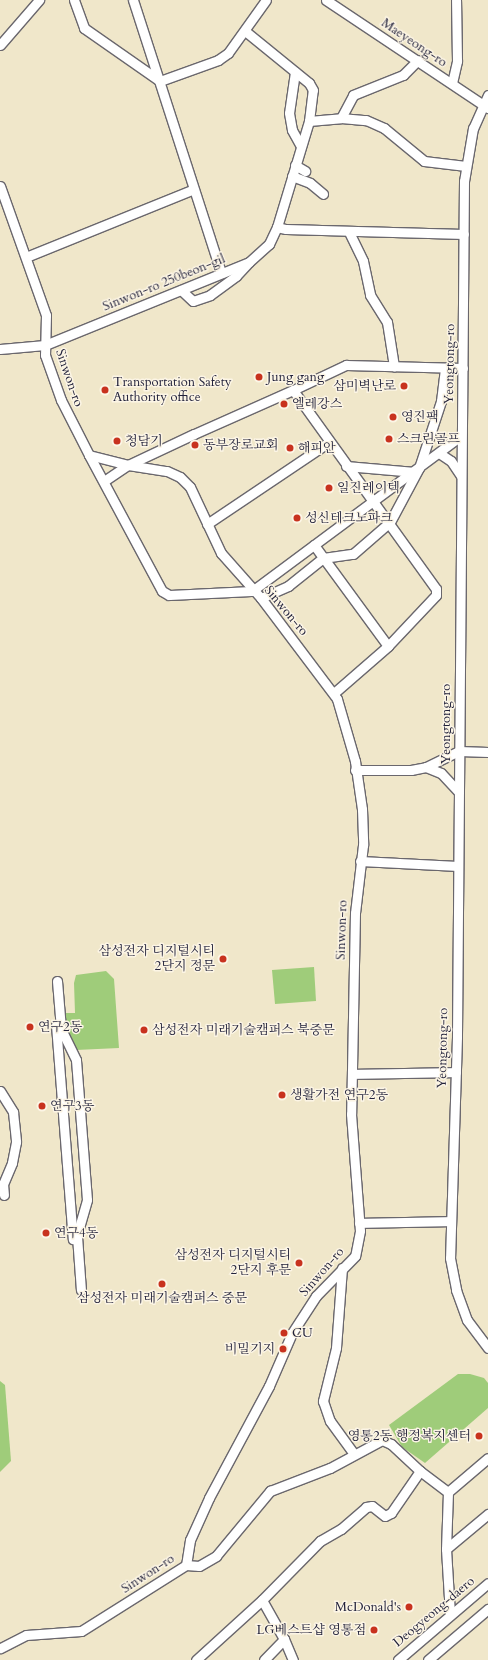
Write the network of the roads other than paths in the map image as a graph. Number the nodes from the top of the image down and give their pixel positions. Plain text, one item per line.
1 (39, 0) edge
2 (74, 0) edge
3 (133, 0) edge
4 (266, 0) edge
5 (326, 0) edge
6 (456, 0) edge
7 (245, 31) junction
8 (0, 45) edge
9 (418, 60) junction
10 (295, 72) junction
11 (160, 81) junction
12 (452, 83) junction
13 (488, 95) edge
14 (485, 106) edge
15 (341, 118) junction
16 (309, 121) junction
17 (301, 146) junction
18 (295, 165) junction
19 (466, 166) junction
20 (305, 170) dead end
21 (292, 176) junction
22 (0, 186) edge
23 (192, 190) junction
24 (323, 194) dead end
25 (278, 226) junction
26 (349, 232) junction
27 (464, 234) junction
28 (26, 257) junction
29 (249, 262) junction
30 (221, 273) junction
31 (181, 290) junction
32 (45, 345) junction
33 (0, 350) edge
34 (394, 366) junction
35 (463, 368) junction
36 (445, 369) junction
37 (293, 390) junction
38 (461, 436) junction
39 (329, 442) junction
40 (439, 453) junction
41 (89, 455) junction
42 (128, 465) junction
43 (346, 466) junction
44 (417, 470) junction
45 (462, 476) junction
46 (104, 481) junction
47 (372, 502) junction
48 (390, 522) junction
49 (207, 524) junction
50 (314, 545) junction
51 (323, 558) junction
52 (252, 591) junction
53 (261, 598) junction
54 (388, 646) junction
55 (334, 693) junction
56 (459, 752) junction
57 (488, 752) edge
58 (426, 767) junction
59 (355, 770) junction
60 (459, 792) junction
61 (360, 862) junction
62 (458, 866) junction
63 (55, 981) joint
64 (456, 1072) junction
65 (352, 1074) junction
66 (0, 1091) edge
67 (4, 1195) dead end
68 (451, 1221) junction
69 (360, 1223) junction
70 (342, 1268) junction
71 (488, 1348) edge
72 (354, 1454) junction
73 (488, 1458) edge
74 (420, 1471) junction
75 (448, 1492) junction
76 (488, 1514) edge
77 (446, 1549) junction
78 (186, 1565) junction
79 (488, 1583) edge
80 (262, 1600) junction
81 (488, 1609) edge
82 (450, 1614) junction
83 (284, 1639) junction
84 (0, 1648) edge
85 (196, 1660) edge
86 (264, 1660) edge
87 (293, 1660) edge
88 (398, 1660) edge
89 (428, 1660) edge

1 - 8 street
2 - 11 street
3 - 11 street
4 - 7 street
5 - 9 street, Maeyeong-ro
6 - 12 street
7 - 10 street
7 - 11 street
9 - 12 street, Maeyeong-ro
9 - 15 street
10 - 16 street, Sinwon-ro 250beon-gil
10 - 17 street
11 - 23 street
12 - 14 street, Maeyeong-ro
13 - 14 street, Yeongtong-ro
14 - 19 street, Yeongtong-ro
15 - 16 street
15 - 19 street
16 - 17 street, Sinwon-ro 250beon-gil
17 - 18 street, Sinwon-ro 250beon-gil
18 - 20 street
18 - 21 street, Sinwon-ro 250beon-gil
19 - 27 street, Yeongtong-ro
21 - 24 street
21 - 25 street, Sinwon-ro 250beon-gil
22 - 28 street, Sinwon-ro
23 - 28 street
23 - 30 street
25 - 26 street
25 - 29 street, Sinwon-ro 250beon-gil
26 - 27 street
26 - 34 street
27 - 35 street, Yeongtong-ro
28 - 32 street, Sinwon-ro
29 - 30 street, Sinwon-ro 250beon-gil
29 - 31 street
30 - 31 street, Sinwon-ro 250beon-gil
31 - 32 street, Sinwon-ro 250beon-gil
32 - 33 street, Sinwon-ro 250beon-gil
32 - 41 street, Sinwon-ro
34 - 36 street
34 - 37 street
35 - 36 street
35 - 38 street, Yeongtong-ro
36 - 44 street
37 - 39 street
37 - 42 street
38 - 40 street
38 - 45 street, Yeongtong-ro
39 - 43 street
39 - 49 street
40 - 44 street
40 - 45 street
41 - 42 street, Sinwon-ro
41 - 46 street
42 - 46 street
42 - 49 street, Sinwon-ro
43 - 44 street
43 - 47 street
44 - 47 street
44 - 48 street
45 - 56 street, Yeongtong-ro
46 - 52 street
47 - 48 street
47 - 50 street
48 - 51 street
48 - 54 street
49 - 52 street, Sinwon-ro
50 - 51 street
50 - 52 street
51 - 53 street
51 - 54 street
52 - 53 street, Sinwon-ro
53 - 55 street, Sinwon-ro
54 - 55 street
55 - 59 street, Sinwon-ro
56 - 57 street
56 - 58 street
56 - 60 street, Yeongtong-ro
58 - 59 street
58 - 60 street
59 - 61 street, Sinwon-ro
60 - 62 street, Yeongtong-ro
61 - 62 street
61 - 65 street, Sinwon-ro
62 - 64 street, Yeongtong-ro
63 - 63 street
64 - 65 street
64 - 68 street, Yeongtong-ro
65 - 69 street, Sinwon-ro
66 - 67 street
68 - 69 street
68 - 71 street, Yeongtong-ro
69 - 70 street, Sinwon-ro
70 - 72 street
70 - 78 street, Sinwon-ro
72 - 74 street
72 - 78 street
73 - 75 street
74 - 75 street
74 - 80 street
75 - 77 street
76 - 77 street
77 - 82 street
78 - 84 street, Sinwon-ro
79 - 82 street, Deogyeong-daero
80 - 83 street
80 - 85 street
81 - 89 street
82 - 88 street, Deogyeong-daero
83 - 86 street
83 - 87 street

